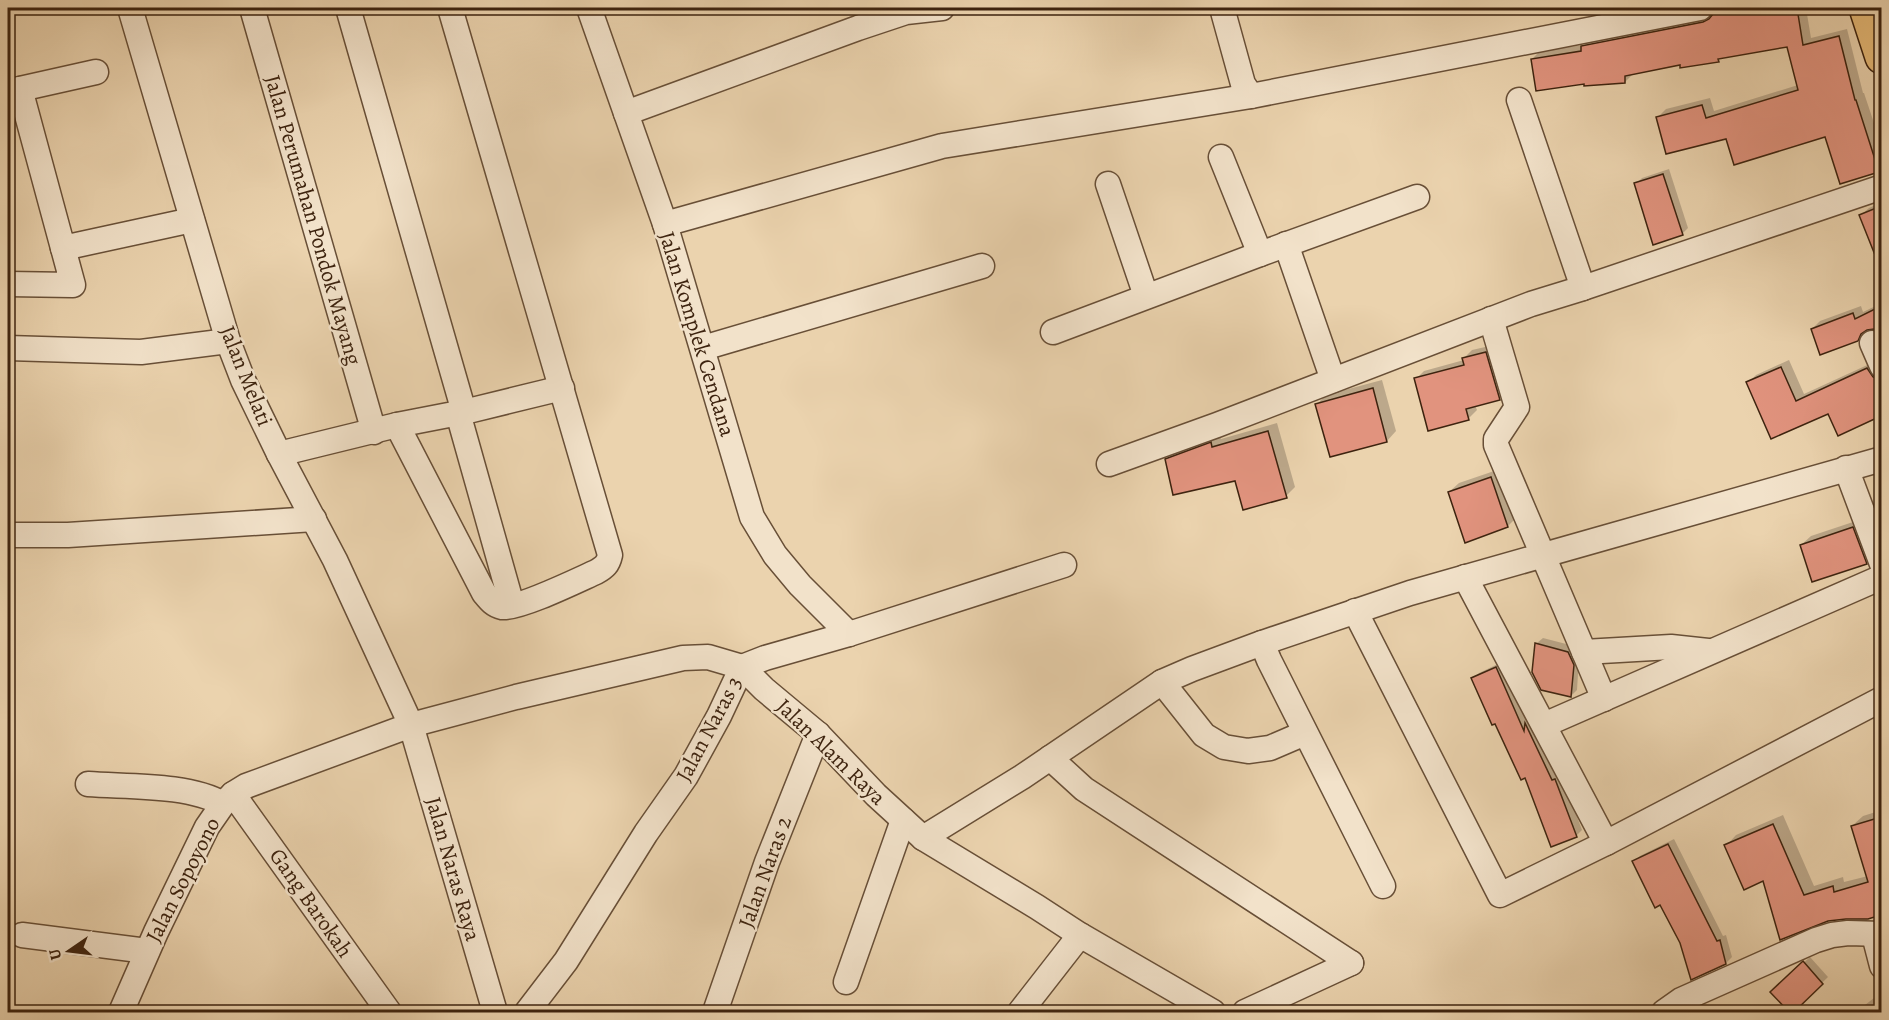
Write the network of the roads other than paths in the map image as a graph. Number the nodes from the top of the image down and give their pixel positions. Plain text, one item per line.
1 (130, 8) edge
2 (252, 8) edge
3 (348, 8) edge
4 (450, 8) edge
5 (589, 8) edge
6 (942, 8) edge
7 (1222, 8) edge
8 (1700, 8) edge
9 (1866, 8) edge
10 (1881, 57) edge
11 (96, 72) dead end
12 (14, 91) edge
13 (1251, 96) junction
14 (1519, 100) dead end
15 (626, 113) junction
16 (1221, 157) dead end
17 (1108, 184) dead end
18 (1881, 187) edge
19 (1417, 197) dead end
20 (192, 220) junction
21 (664, 224) junction
22 (1286, 244) junction
23 (63, 248) junction
24 (1260, 254) junction
25 (982, 266) dead end
26 (8, 284) edge
27 (1583, 288) junction
28 (1146, 296) junction
29 (1491, 319) junction
30 (1053, 332) dead end
31 (228, 341) junction
32 (1872, 343) dead end
33 (8, 348) edge
34 (703, 348) junction
35 (1881, 366) edge
36 (1333, 380) junction
37 (562, 388) junction
38 (461, 412) junction
39 (386, 428) junction
40 (279, 454) junction
41 (1881, 459) edge
42 (1109, 464) dead end
43 (1846, 468) junction
44 (314, 519) junction
45 (8, 535) edge
46 (1543, 557) junction
47 (1881, 564) edge
48 (1064, 565) dead end
49 (1465, 577) junction
50 (1881, 577) edge
51 (512, 605) junction
52 (1355, 611) junction
53 (849, 634) junction
54 (1262, 643) junction
55 (1711, 651) junction
56 (1584, 652) junction
57 (742, 667) junction
58 (1162, 682) junction
59 (1604, 699) junction
60 (1881, 699) edge
61 (411, 725) junction
62 (1544, 725) junction
63 (1305, 733) junction
64 (818, 734) junction
65 (1050, 758) junction
66 (88, 784) dead end
67 (228, 799) junction
68 (903, 820) junction
69 (922, 838) junction
70 (1606, 843) junction
71 (1383, 886) dead end
72 (22, 935) dead end
73 (1080, 935) junction
74 (1878, 935) edge
75 (147, 951) junction
76 (1881, 966) edge
77 (846, 982) dead end
78 (121, 1012) edge
79 (389, 1012) edge
80 (495, 1012) edge
81 (527, 1012) edge
82 (715, 1012) edge
83 (1020, 1012) edge
84 (1213, 1012) edge
85 (1245, 1012) edge
86 (1664, 1012) edge

1 - 20 street, Jalan Melati
2 - 39 street, Jalan Perumahan Pondok Mayang
3 - 38 street
4 - 37 street
5 - 15 street, Jalan Komplek Cendana
6 - 15 street
7 - 13 street
8 - 13 street
9 - 10 main road
11 - 12 street
12 - 23 street
13 - 21 street
14 - 27 street
15 - 21 street, Jalan Komplek Cendana
16 - 24 street
17 - 28 street
18 - 27 street
19 - 22 street
20 - 23 street
20 - 31 street, Jalan Melati
21 - 34 street, Jalan Komplek Cendana
22 - 24 street
22 - 36 street
23 - 26 street
24 - 28 street
25 - 34 street
27 - 29 street
28 - 30 street
29 - 36 street
29 - 46 street
31 - 33 street
31 - 40 street, Jalan Melati
32 - 35 street
34 - 53 street, Jalan Komplek Cendana
36 - 42 street
37 - 38 street
37 - 51 street
38 - 39 street
38 - 51 street
39 - 40 street
39 - 51 street, Jalan Perumahan Pondok Mayang
40 - 44 street, Jalan Melati
41 - 43 street
43 - 46 street
43 - 47 street
44 - 45 street
44 - 61 street, Jalan Melati
46 - 49 street
46 - 56 street
48 - 53 street, Jalan Naras 3
49 - 52 street
49 - 62 street
50 - 55 street
52 - 54 street
52 - 70 street
53 - 57 street, Jalan Naras 3
54 - 58 street
54 - 63 street
55 - 56 street
55 - 59 street
56 - 59 street
57 - 61 street, Jalan Alam Raya
57 - 64 street, Jalan Alam Raya
57 - 81 street, Jalan Naras 3
58 - 63 street
58 - 65 street
59 - 62 street
60 - 70 street
61 - 67 street, Jalan Sopoyono
61 - 80 street, Jalan Naras Raya
62 - 70 street
63 - 71 street
64 - 68 street, Jalan Alam Raya
64 - 82 street, Jalan Naras 2
65 - 69 street
65 - 85 street
66 - 67 street
67 - 75 street, Jalan Sopoyono
67 - 79 street, Gang Barokah
68 - 69 street, Jalan Alam Raya
68 - 77 street
69 - 73 street, Jalan Alam Raya
72 - 75 street
73 - 83 street
73 - 84 street, Jalan Alam Raya
74 - 76 street
74 - 86 street
75 - 78 street, Jalan Sopoyono

